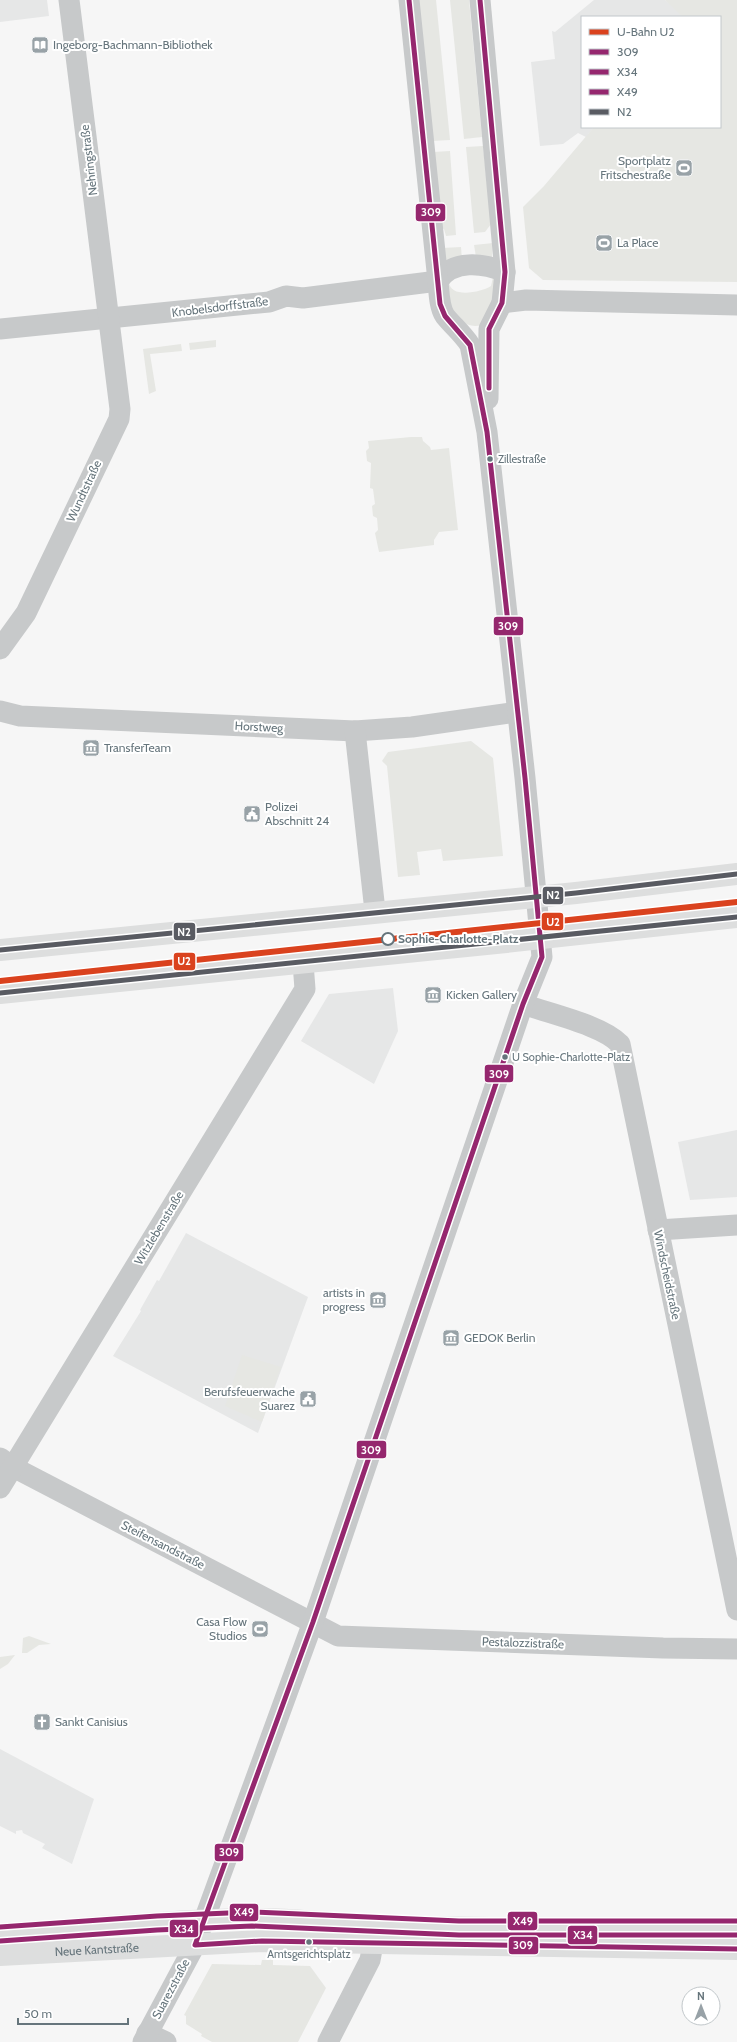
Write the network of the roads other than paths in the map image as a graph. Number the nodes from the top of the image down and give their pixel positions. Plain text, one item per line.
1 (69, 0) edge
2 (409, 0) edge
3 (480, 0) edge
4 (505, 272) junction
5 (438, 281) junction
6 (502, 303) junction
7 (737, 305) edge
8 (108, 319) junction
9 (489, 329) junction
10 (0, 330) edge
11 (462, 333) junction
12 (487, 432) junction
13 (0, 649) edge
14 (0, 711) edge
15 (518, 712) junction
16 (355, 731) junction
17 (737, 874) edge
18 (536, 896) junction
19 (375, 912) junction
20 (737, 918) edge
21 (540, 939) junction
22 (0, 950) edge
23 (303, 963) junction
24 (0, 993) edge
25 (523, 1004) junction
26 (737, 1225) edge
27 (658, 1230) junction
28 (6, 1463) edge
29 (0, 1488) edge
30 (737, 1610) edge
31 (313, 1622) junction
32 (737, 1649) edge
33 (204, 1920) junction
34 (737, 1928) edge
35 (0, 1934) edge
36 (374, 1944) junction
37 (195, 1945) junction
38 (737, 1949) edge
39 (0, 1956) edge
40 (152, 2039) edge
41 (328, 2042) edge

1 - 8 street, Nehringstraße
2 - 5 street
3 - 4 street
4 - 5 street
4 - 6 street
5 - 8 street, Knobelsdorffstraße
5 - 11 street
6 - 7 street
6 - 9 street
8 - 10 street, Knobelsdorffstraße
8 - 13 street, Wundtstraße
9 - 11 street
9 - 12 street
11 - 12 street
12 - 15 street, Suarezstraße
14 - 16 street, Horstweg
15 - 16 street, Horstweg
15 - 18 street, Suarezstraße
16 - 19 street
17 - 18 main road
18 - 19 main road
18 - 21 street, Suarezstraße
19 - 22 main road
20 - 21 main road
21 - 23 main road
21 - 25 street, Suarezstraße
23 - 24 main road
23 - 28 street, Witzlebenstraße
25 - 27 street, Windscheidstraße
25 - 31 street, Suarezstraße
26 - 27 street
27 - 30 street, Windscheidstraße
28 - 29 street, Witzlebenstraße
28 - 31 street, Steifensandstraße
31 - 32 street, Pestalozzistraße
31 - 33 street, Suarezstraße
33 - 34 main road, Neue Kantstraße
33 - 35 main road, Neue Kantstraße
33 - 37 street, Suarezstraße
36 - 37 main road, Neue Kantstraße
36 - 38 main road, Neue Kantstraße
36 - 41 street
37 - 39 main road, Neue Kantstraße
37 - 40 street, Suarezstraße

